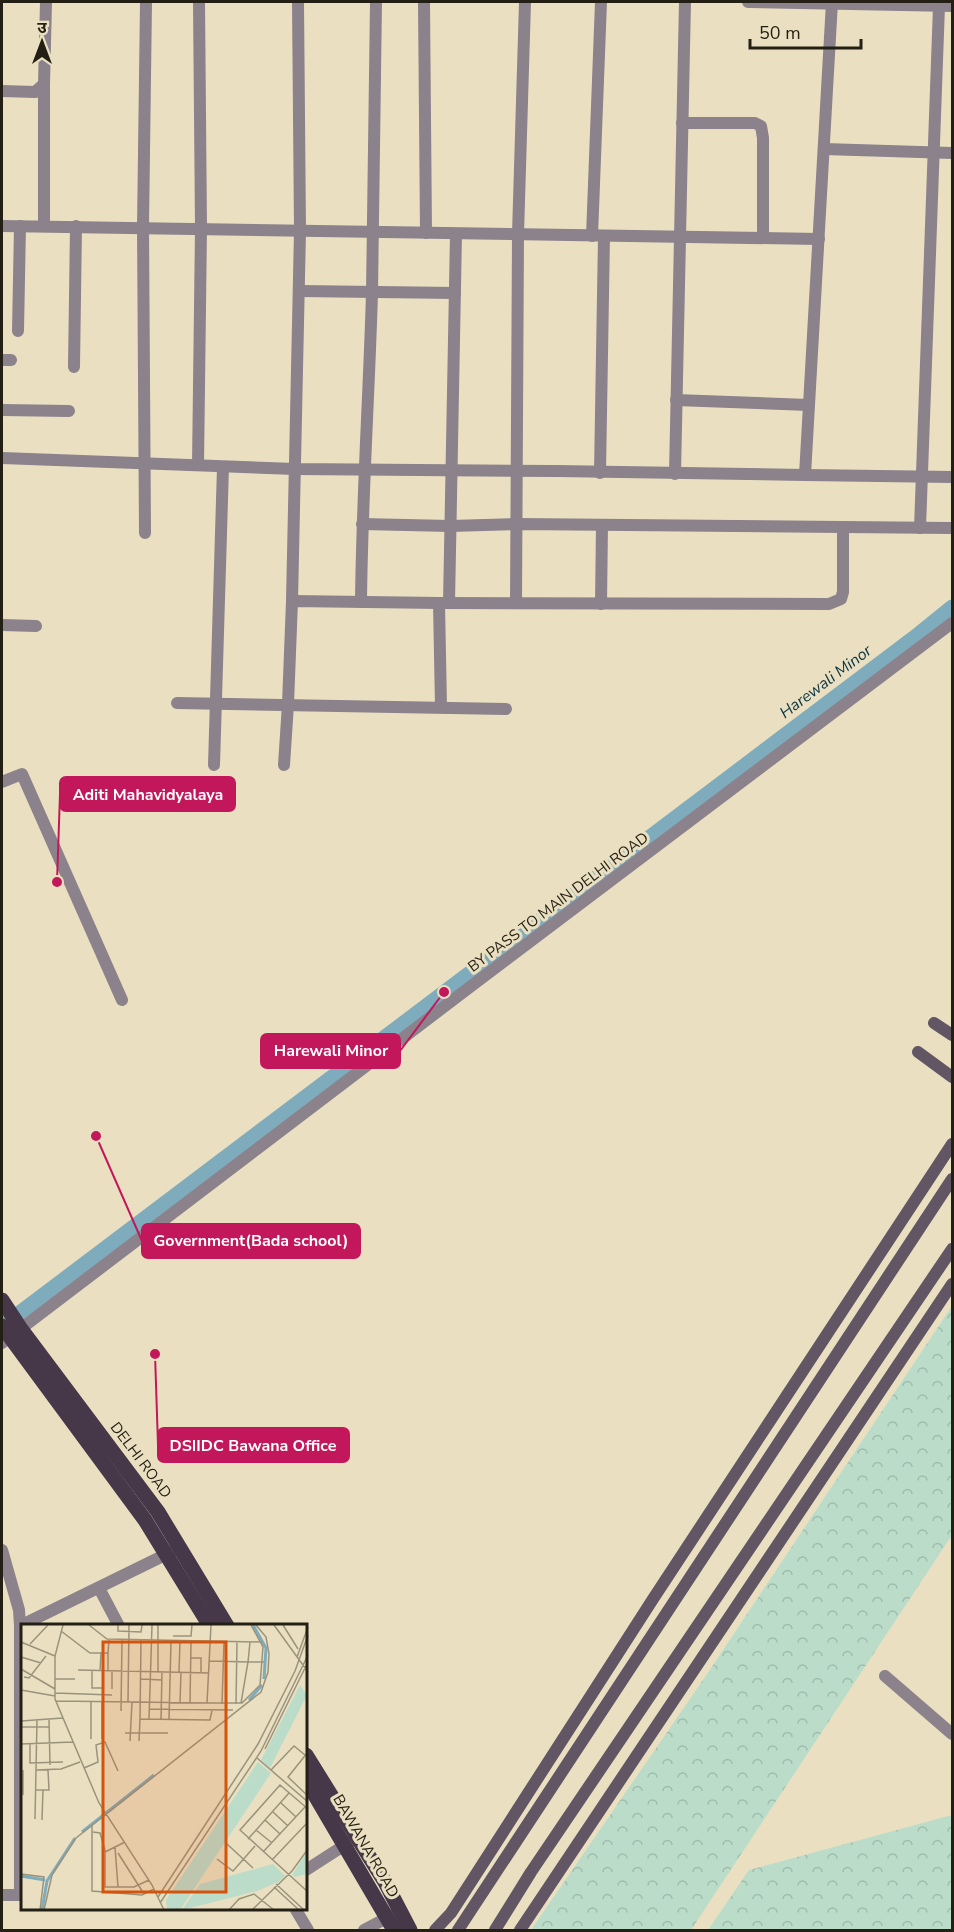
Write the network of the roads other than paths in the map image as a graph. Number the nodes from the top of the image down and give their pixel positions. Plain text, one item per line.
1 (46, 2) edge
2 (146, 2) edge
3 (199, 2) edge
4 (298, 2) edge
5 (376, 2) edge
6 (424, 2) edge
7 (525, 2) edge
8 (601, 2) edge
9 (685, 2) edge
10 (748, 2) edge
11 (832, 2) edge
12 (939, 6) junction
13 (952, 6) edge
14 (44, 84) junction
15 (2, 91) edge
16 (682, 123) junction
17 (824, 149) junction
18 (933, 152) junction
19 (952, 153) edge
20 (2, 226) edge
21 (20, 226) junction
22 (44, 226) junction
23 (76, 226) junction
24 (143, 227) junction
25 (201, 228) junction
26 (300, 231) junction
27 (373, 233) junction
28 (426, 234) junction
29 (456, 234) junction
30 (518, 234) junction
31 (598, 236) junction
32 (680, 237) junction
33 (763, 238) junction
34 (819, 239) junction
35 (299, 291) junction
36 (372, 291) junction
37 (455, 293) junction
38 (18, 331) dead end
39 (74, 367) dead end
40 (676, 400) junction
41 (809, 405) junction
42 (2, 410) edge
43 (69, 411) dead end
44 (2, 458) edge
45 (145, 463) junction
46 (198, 465) junction
47 (224, 467) junction
48 (295, 469) junction
49 (365, 469) junction
50 (451, 471) junction
51 (517, 471) junction
52 (600, 473) junction
53 (675, 474) junction
54 (805, 476) junction
55 (921, 477) junction
56 (952, 477) edge
57 (362, 524) junction
58 (517, 524) junction
59 (602, 525) junction
60 (450, 526) junction
61 (843, 527) junction
62 (920, 528) junction
63 (952, 528) edge
64 (145, 533) dead end
65 (291, 601) junction
66 (361, 602) junction
67 (444, 603) junction
68 (516, 603) junction
69 (601, 604) junction
70 (952, 623) edge
71 (2, 625) edge
72 (36, 626) dead end
73 (177, 703) dead end
74 (216, 703) junction
75 (288, 705) junction
76 (441, 707) junction
77 (506, 709) dead end
78 (214, 765) dead end
79 (284, 765) dead end
80 (2, 782) edge
81 (122, 1000) dead end
82 (934, 1023) dead end
83 (952, 1035) edge
84 (918, 1052) dead end
85 (952, 1077) edge
86 (952, 1144) edge
87 (952, 1179) edge
88 (952, 1249) edge
89 (952, 1284) edge
90 (2, 1300) edge
91 (9, 1331) edge
92 (2, 1550) edge
93 (173, 1551) junction
94 (99, 1588) junction
95 (24, 1624) edge
96 (118, 1624) edge
97 (209, 1624) edge
98 (225, 1624) edge
99 (20, 1626) joint
100 (885, 1676) dead end
101 (952, 1734) edge
102 (308, 1759) edge
103 (308, 1783) edge
104 (351, 1841) junction
105 (308, 1868) edge
106 (2, 1895) edge
107 (21, 1895) edge
108 (297, 1911) edge
109 (394, 1920) edge
110 (308, 1930) edge
111 (364, 1930) edge
112 (410, 1930) edge
113 (435, 1930) edge
114 (458, 1930) edge
115 (495, 1930) edge
116 (520, 1930) edge

1 - 14 street
2 - 24 street
3 - 25 street
4 - 26 street
5 - 27 street
6 - 28 street
7 - 30 street
8 - 31 street
9 - 16 street
10 - 11 street
11 - 12 street
11 - 17 street
12 - 13 street
12 - 18 street
14 - 15 street
14 - 22 street
16 - 32 street
16 - 33 street
17 - 18 street
17 - 34 street
18 - 19 street
18 - 55 street
20 - 21 street
21 - 22 street
21 - 38 street
22 - 23 street
23 - 24 street
23 - 39 street
24 - 25 street
24 - 45 street
25 - 26 street
25 - 46 street
26 - 27 street
26 - 35 street
27 - 28 street
27 - 36 street
28 - 29 street
29 - 30 street
29 - 37 street
30 - 31 street
30 - 51 street
31 - 32 street
31 - 52 street
32 - 33 street
32 - 40 street
33 - 34 street
34 - 41 street
35 - 36 street
35 - 48 street
36 - 37 street
36 - 49 street
37 - 50 street
40 - 41 street
40 - 53 street
41 - 54 street
42 - 43 street
44 - 45 street
45 - 46 street
45 - 64 street
46 - 47 street
47 - 48 street
47 - 74 street
48 - 49 street
48 - 65 street
49 - 50 street
49 - 57 street
50 - 51 street
50 - 60 street
51 - 52 street
51 - 58 street
52 - 53 street
53 - 54 street
54 - 55 street
55 - 56 street
55 - 62 street
57 - 60 street
57 - 66 street
58 - 59 street
58 - 60 street
58 - 68 street
59 - 61 street
59 - 69 street
60 - 67 street
61 - 62 street
61 - 69 street
62 - 63 street
65 - 66 street
65 - 75 street
66 - 67 street
67 - 68 street
67 - 76 street
68 - 69 street
70 - 91 street, BY PASS TO MAIN DELHI ROAD
71 - 72 street
73 - 74 street
74 - 75 street
74 - 78 street
75 - 76 street
75 - 79 street
76 - 77 street
80 - 81 street
82 - 83 main road
84 - 85 main road
86 - 113 main road
87 - 114 main road
88 - 115 main road
89 - 116 main road
90 - 91 main road
91 - 93 main road, DELHI ROAD
92 - 99 street
93 - 94 street
93 - 97 main road
93 - 98 main road, DELHI ROAD
94 - 95 street
94 - 96 street
99 - 107 street
100 - 101 street
102 - 104 main road
103 - 104 main road, BAWANA ROAD
104 - 105 street
104 - 109 main road
106 - 107 street
108 - 110 street
109 - 111 street
109 - 112 main road

